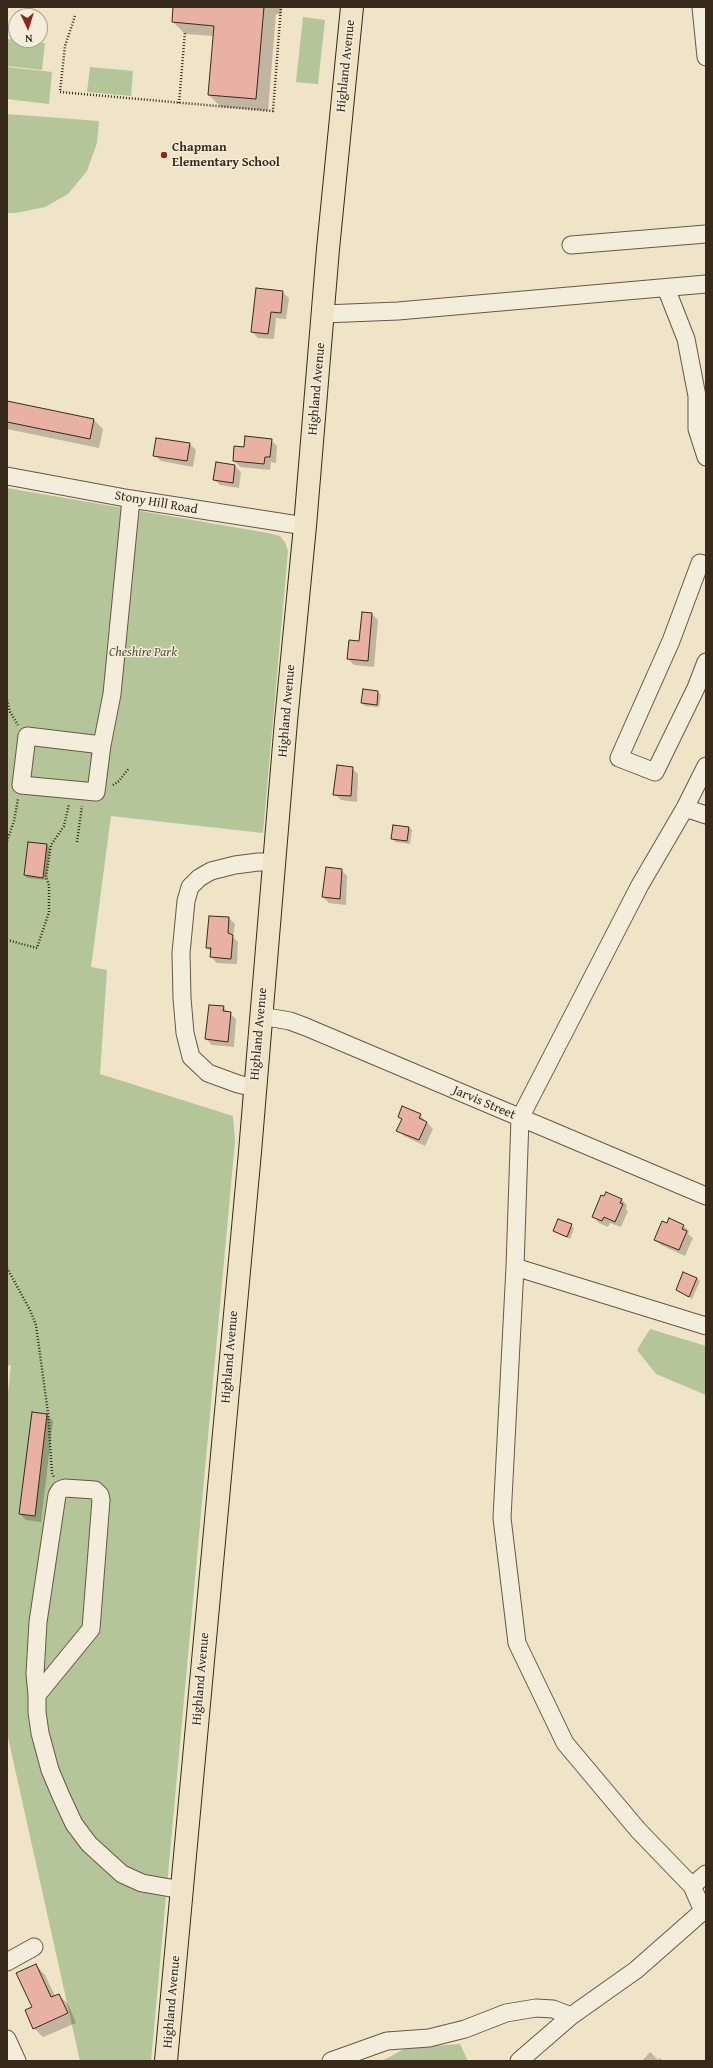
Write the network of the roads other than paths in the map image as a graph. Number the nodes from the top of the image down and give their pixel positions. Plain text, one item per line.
1 (352, 7) edge
2 (701, 7) edge
3 (706, 57) edge
4 (706, 234) edge
5 (571, 245) dead end
6 (706, 284) edge
7 (666, 288) junction
8 (324, 314) junction
9 (706, 457) edge
10 (7, 476) edge
11 (131, 499) junction
12 (305, 526) junction
13 (706, 565) edge
14 (706, 662) edge
15 (701, 690) edge
16 (102, 745) junction
17 (706, 766) edge
18 (685, 808) junction
19 (706, 815) edge
20 (274, 862) junction
21 (261, 1016) junction
22 (255, 1088) junction
23 (520, 1118) junction
24 (706, 1196) edge
25 (515, 1267) junction
26 (706, 1326) edge
27 (37, 1695) junction
28 (706, 1874) edge
29 (692, 1886) junction
30 (182, 1890) junction
31 (705, 1913) edge
32 (34, 1947) dead end
33 (7, 1962) edge
34 (571, 2016) junction
35 (7, 2039) edge
36 (17, 2061) edge
37 (166, 2061) edge
38 (331, 2061) edge
39 (520, 2061) edge

1 - 8 highway, Highland Avenue
2 - 3 street
4 - 5 street
6 - 7 street
7 - 8 street
7 - 9 street
8 - 12 highway, Highland Avenue
10 - 11 street, Stony Hill Road
11 - 12 street, Stony Hill Road
11 - 16 street
12 - 20 highway, Highland Avenue
13 - 15 street
14 - 15 street
16 - 16 street
17 - 18 street
18 - 19 street
18 - 23 street
20 - 21 highway, Highland Avenue
20 - 22 street
21 - 22 highway, Highland Avenue
21 - 23 street, Jarvis Street
22 - 30 highway, Highland Avenue
23 - 24 street, Jarvis Street
23 - 25 street
25 - 26 street
25 - 29 street
27 - 27 street
27 - 30 street
28 - 29 street
29 - 31 street
30 - 37 highway, Highland Avenue
31 - 34 street
32 - 33 street
34 - 38 street
34 - 39 street
35 - 36 street

